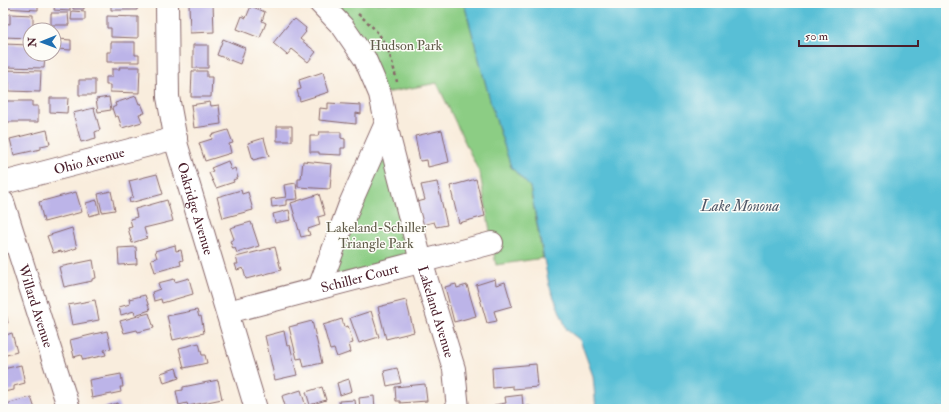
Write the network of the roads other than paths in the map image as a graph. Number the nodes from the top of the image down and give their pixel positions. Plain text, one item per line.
1 (167, 3) edge
2 (320, 3) edge
3 (386, 123) junction
4 (176, 138) junction
5 (3, 183) edge
6 (3, 202) edge
7 (492, 243) dead end
8 (421, 261) junction
9 (319, 288) junction
10 (228, 312) junction
11 (68, 409) edge
12 (256, 409) edge
13 (458, 409) edge

1 - 4 street, Oakridge Avenue
2 - 3 street, Lakeland Avenue
3 - 8 street, Lakeland Avenue
3 - 9 street
4 - 5 street, Ohio Avenue
4 - 10 street, Oakridge Avenue
6 - 11 street, Willard Avenue
7 - 8 street, Schiller Court
8 - 9 street, Schiller Court
8 - 13 street, Lakeland Avenue
9 - 10 street, Schiller Court
10 - 12 street, Oakridge Avenue

